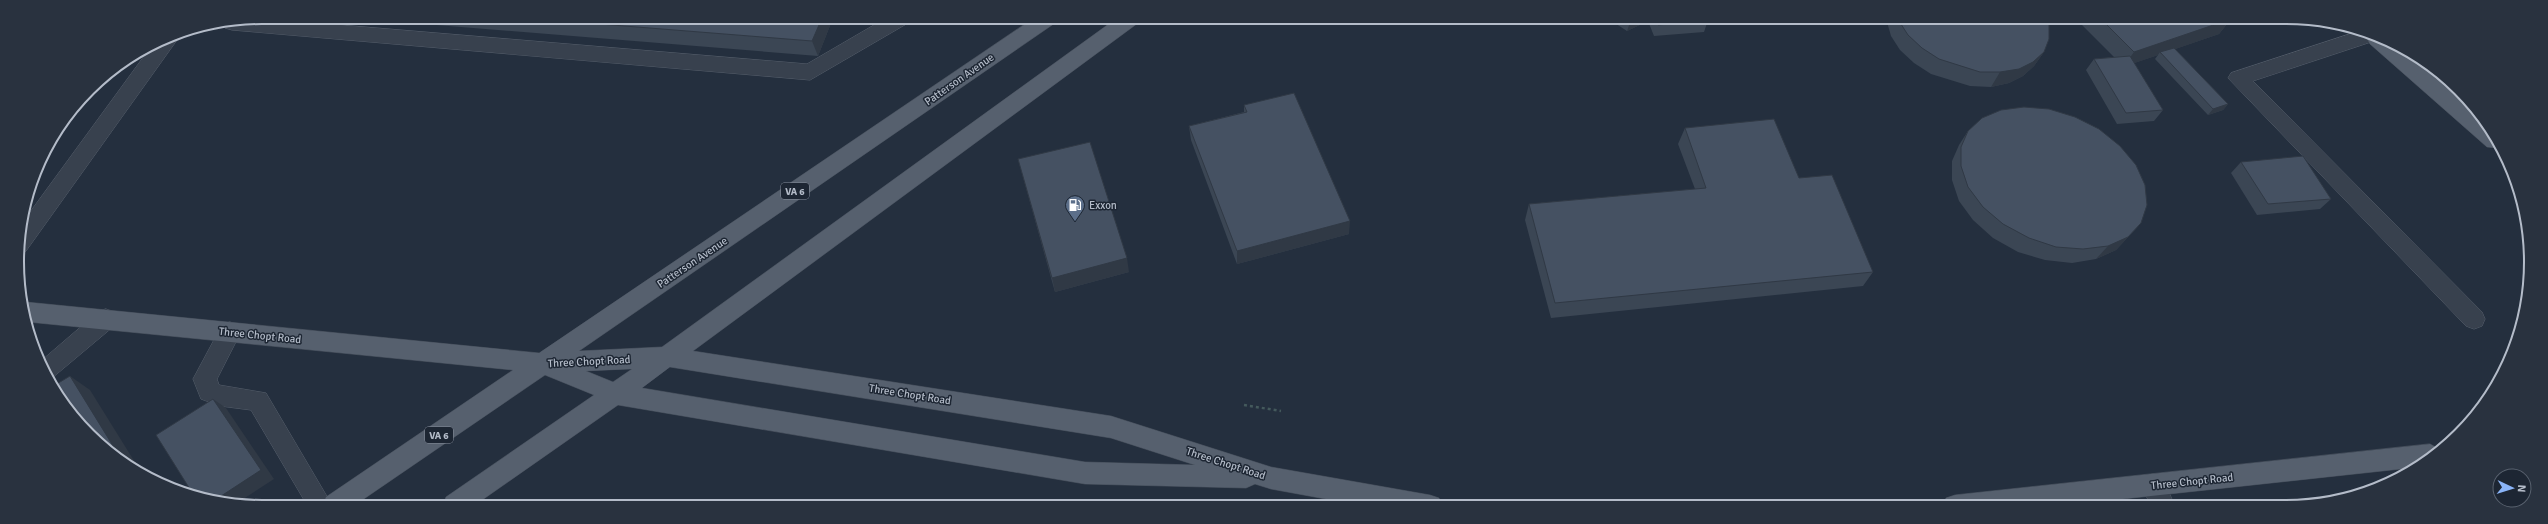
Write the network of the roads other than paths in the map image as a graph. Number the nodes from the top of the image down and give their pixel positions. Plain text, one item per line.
1 (891, 24) edge
2 (1039, 24) edge
3 (1123, 24) edge
4 (252, 25) edge
5 (2363, 37) edge
6 (2385, 46) edge
7 (162, 47) edge
8 (2487, 135) edge
9 (26, 235) edge
10 (30, 312) edge
11 (106, 319) junction
12 (2474, 319) dead end
13 (230, 332) junction
14 (668, 356) junction
15 (542, 363) junction
16 (49, 368) edge
17 (616, 394) junction
18 (2424, 456) edge
19 (2280, 471) junction
20 (2395, 473) edge
21 (1271, 478) junction
22 (2153, 485) junction
23 (317, 500) edge
24 (342, 500) edge
25 (462, 500) edge
26 (1396, 500) edge
27 (2012, 500) edge
28 (2160, 500) edge

1 - 4 street
2 - 15 main road, Patterson Avenue / VA 6
3 - 14 main road
5 - 12 street
6 - 8 main road
7 - 9 street
10 - 11 main road, Three Chopt Road
11 - 13 main road, Three Chopt Road
11 - 16 street
13 - 15 main road, Three Chopt Road
13 - 23 street
14 - 15 main road, Three Chopt Road
14 - 17 main road
14 - 21 main road, Three Chopt Road
15 - 17 main road, Three Chopt Road
15 - 24 main road, Patterson Avenue / VA 6
17 - 21 main road, Three Chopt Road
17 - 25 main road
18 - 19 main road, Three Chopt Road
19 - 20 main road
19 - 22 main road, Three Chopt Road
21 - 26 main road, Three Chopt Road
22 - 27 main road, Three Chopt Road
22 - 28 street

